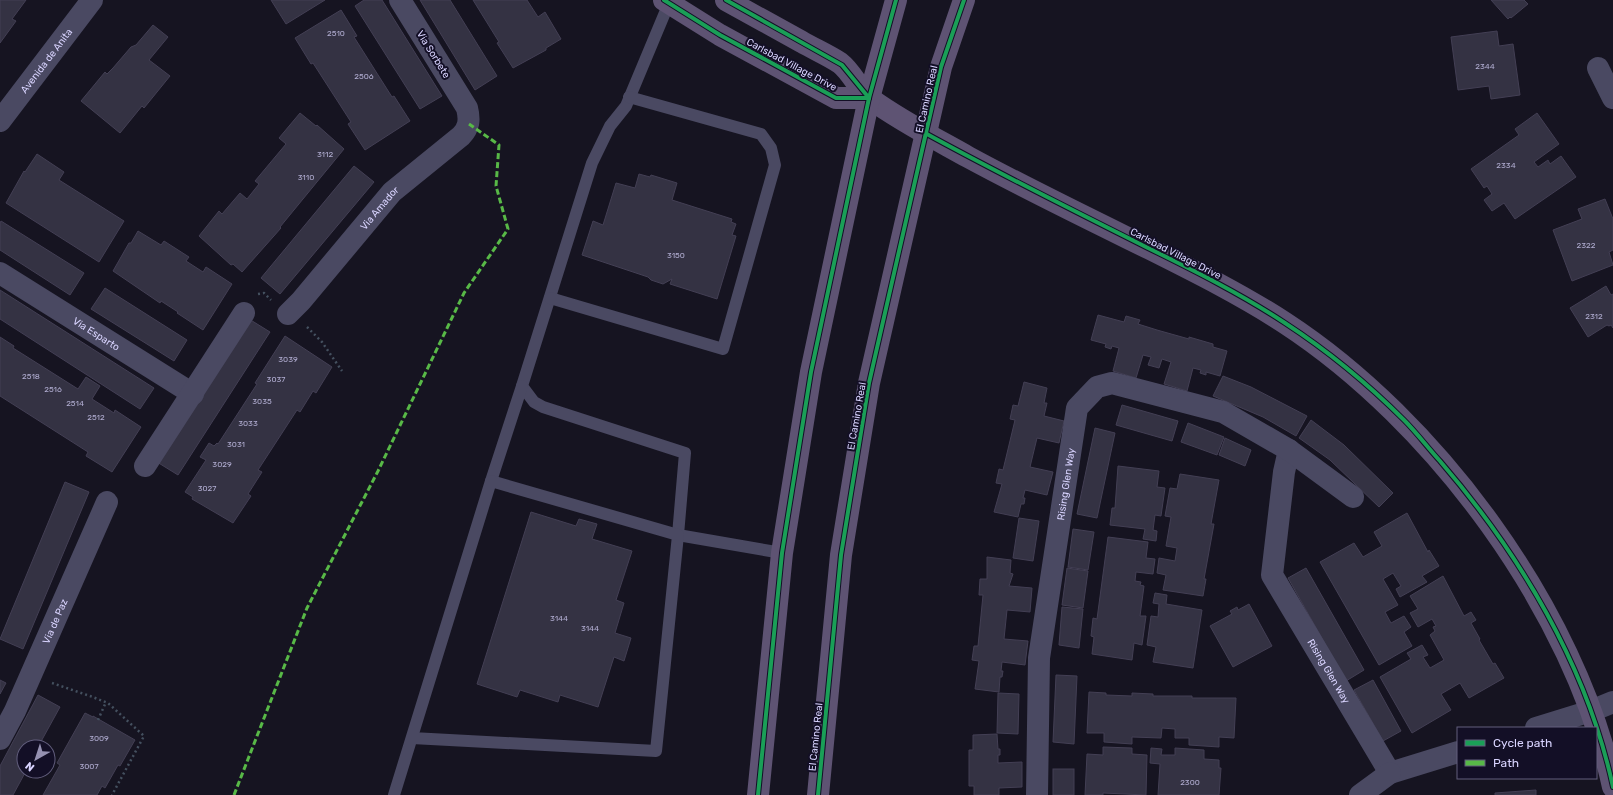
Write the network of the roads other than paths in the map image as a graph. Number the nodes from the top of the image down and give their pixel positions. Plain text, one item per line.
1 (92, 0) edge
2 (400, 0) edge
3 (726, 0) edge
4 (896, 0) edge
5 (964, 0) edge
6 (666, 2) edge
7 (1598, 68) dead end
8 (629, 96) junction
9 (869, 98) junction
10 (1613, 98) edge
11 (467, 108) joint
12 (0, 121) edge
13 (926, 133) junction
14 (0, 273) edge
15 (550, 298) junction
16 (244, 313) dead end
17 (288, 314) dead end
18 (522, 386) junction
19 (193, 394) junction
20 (1289, 450) junction
21 (145, 466) dead end
22 (491, 481) junction
23 (1353, 497) dead end
24 (107, 502) dead end
25 (678, 535) junction
26 (782, 553) junction
27 (1613, 702) edge
28 (1591, 711) junction
29 (1539, 727) edge
30 (1596, 727) edge
31 (1597, 729) edge
32 (412, 738) junction
33 (0, 739) edge
34 (1457, 752) edge
35 (1390, 773) junction
36 (1613, 786) edge
37 (394, 795) edge
38 (758, 795) edge
39 (818, 795) edge
40 (1037, 795) edge
41 (1360, 795) edge

1 - 12 street, Avenida de Anita
2 - 11 street, Via Sorbete
3 - 9 main road, Carlsbad Village Drive
4 - 9 main road
5 - 13 main road, El Camino Real
6 - 8 lane
6 - 9 main road, Carlsbad Village Drive
7 - 10 street
8 - 15 lane
8 - 15 lane
9 - 13 main road, Carlsbad Village Drive
9 - 26 main road
11 - 17 street, Via Amador
13 - 28 main road, Carlsbad Village Drive
13 - 39 main road, El Camino Real
14 - 19 street, Via Esparto
15 - 18 lane
16 - 19 street
18 - 22 lane
18 - 25 lane
19 - 21 street
20 - 23 street, Rising Glen Way
20 - 35 street, Rising Glen Way
20 - 40 street, Rising Glen Way
22 - 25 lane
22 - 32 lane
24 - 33 street, Via de Paz
25 - 26 lane
25 - 32 lane
26 - 38 main road
27 - 28 street
28 - 29 street
28 - 30 main road, Carlsbad Village Drive
31 - 36 main road, Carlsbad Village Drive
32 - 37 lane
34 - 35 street
35 - 41 street

